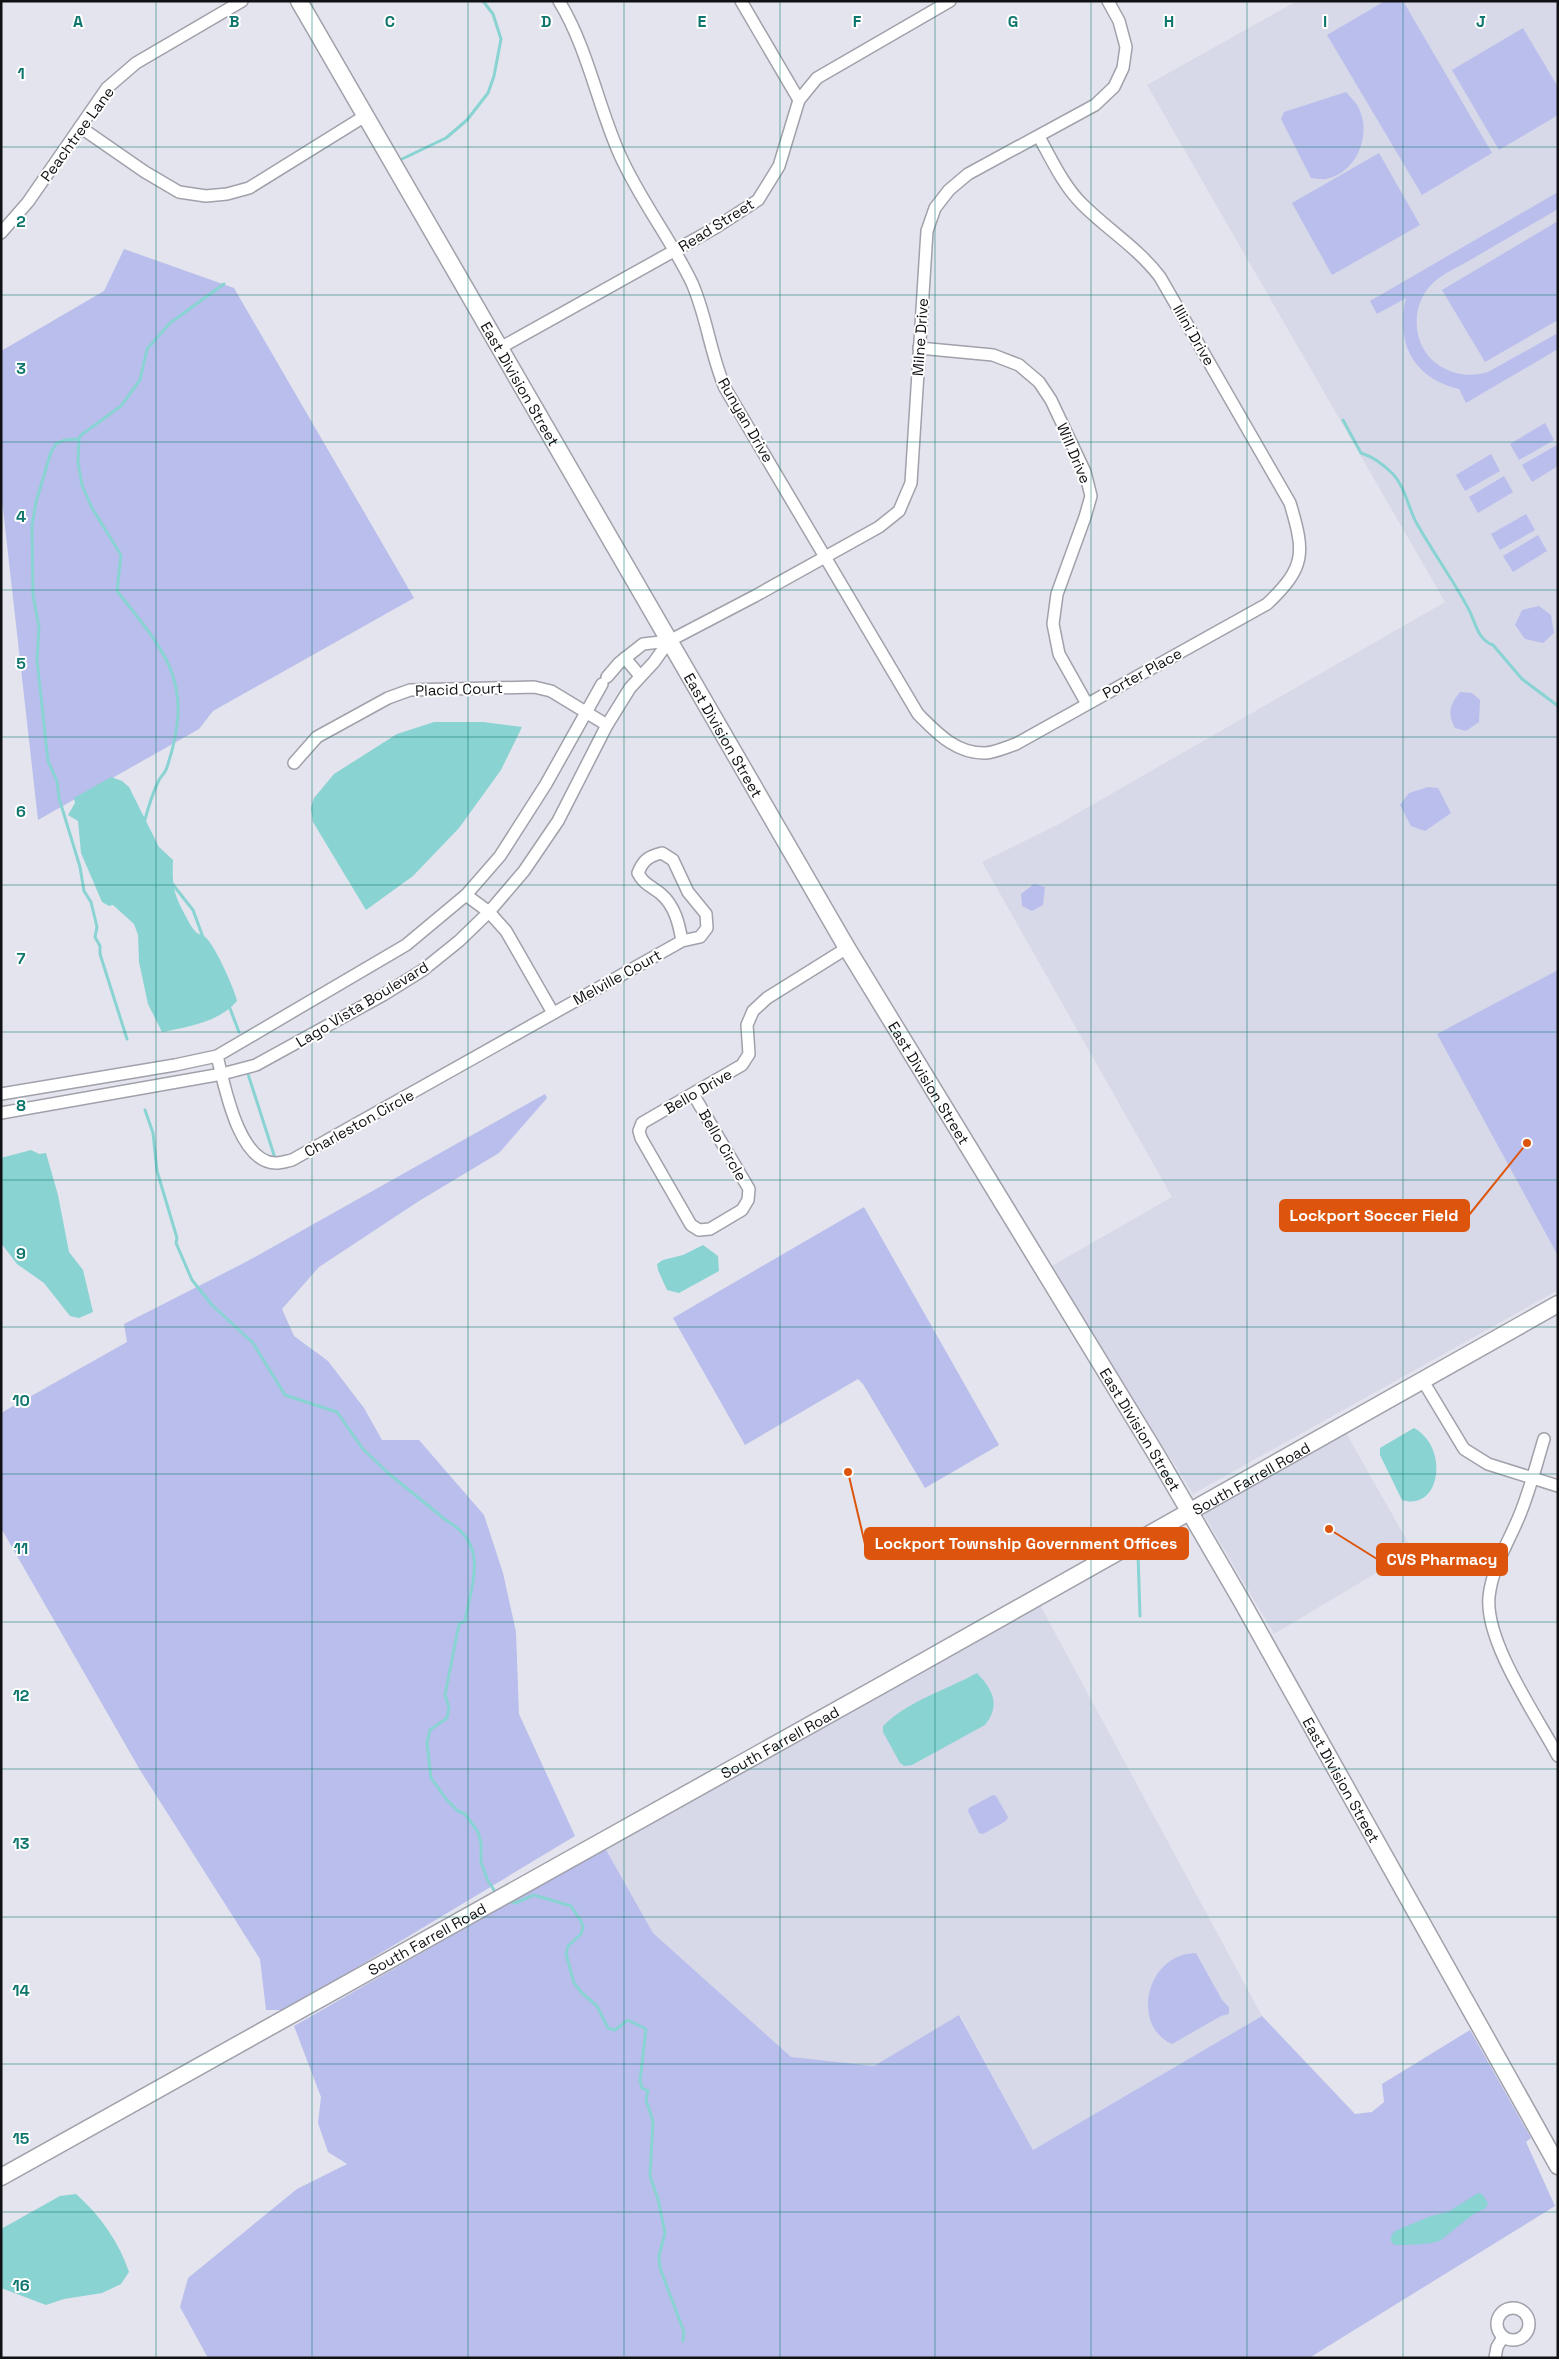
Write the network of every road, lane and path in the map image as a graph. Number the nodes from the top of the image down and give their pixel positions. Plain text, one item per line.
1 (242, 1) edge
2 (299, 1) edge
3 (559, 1) edge
4 (741, 1) edge
5 (924, 1) edge
6 (950, 1) edge
7 (1108, 1) edge
8 (931, 12) junction
9 (799, 100) junction
10 (365, 116) junction
11 (80, 127) junction
12 (1040, 137) junction
13 (1, 233) edge
14 (673, 252) junction
15 (500, 348) junction
16 (919, 348) junction
17 (827, 556) junction
18 (1299, 562) joint
19 (669, 641) junction
20 (625, 658) junction
21 (640, 676) junction
22 (1087, 704) junction
23 (585, 710) junction
24 (607, 725) junction
25 (965, 751) joint
26 (294, 763) dead end
27 (466, 895) junction
28 (488, 912) junction
29 (682, 941) junction
30 (847, 948) junction
31 (552, 1013) junction
32 (217, 1056) junction
33 (222, 1074) junction
34 (1, 1094) edge
35 (693, 1094) junction
36 (1, 1113) edge
37 (640, 1132) joint
38 (1558, 1304) edge
39 (1423, 1381) junction
40 (1544, 1439) dead end
41 (1532, 1477) junction
42 (1558, 1486) edge
43 (1191, 1513) junction
44 (1558, 1756) edge
45 (1558, 2166) edge
46 (1, 2177) edge
47 (1503, 2337) dead end
48 (1496, 2358) edge

1 - 11 street, Peachtree Lane
2 - 10 street, East Division Street
3 - 14 street, Runyan Drive
4 - 9 street
5 - 8 street
6 - 8 street, Read Street
7 - 12 street, Milne Drive
8 - 9 street, Read Street
9 - 14 street, Read Street
10 - 11 street
10 - 15 street, East Division Street
11 - 13 street, Peachtree Lane
12 - 16 street, Milne Drive
12 - 18 street, Illini Drive
14 - 15 street, Read Street
14 - 17 street, Runyan Drive
15 - 19 street, East Division Street
16 - 17 street, Milne Drive
16 - 22 street, Will Drive
17 - 19 street, Milne Drive
17 - 25 street, Runyan Drive
18 - 22 street, Porter Place
19 - 20 street, Lago Vista Boulevard
19 - 21 street, Lago Vista Boulevard
19 - 30 street, East Division Street
20 - 21 street
20 - 23 street, Lago Vista Boulevard
21 - 24 street, Lago Vista Boulevard
22 - 25 street, Porter Place
23 - 24 street, Placid Court
23 - 26 street, Placid Court
23 - 27 street, Lago Vista Boulevard
24 - 28 street, Lago Vista Boulevard
27 - 28 street
27 - 32 street, Lago Vista Boulevard
28 - 31 street
28 - 33 street, Lago Vista Boulevard
29 - 29 street, Melville Court
29 - 31 street, Melville Court
30 - 35 street, Bello Drive
30 - 43 street, East Division Street
31 - 33 street, Charleston Circle
32 - 33 street, Charleston Circle
32 - 34 street, Lago Vista Boulevard
33 - 36 street, Lago Vista Boulevard
35 - 37 street, Bello Drive
35 - 37 street, Bello Circle
38 - 39 street, South Farrell Road
39 - 41 street
39 - 43 street, South Farrell Road
40 - 41 street
41 - 42 street
41 - 44 street
43 - 45 street, East Division Street
43 - 46 street, South Farrell Road
47 - 48 street

